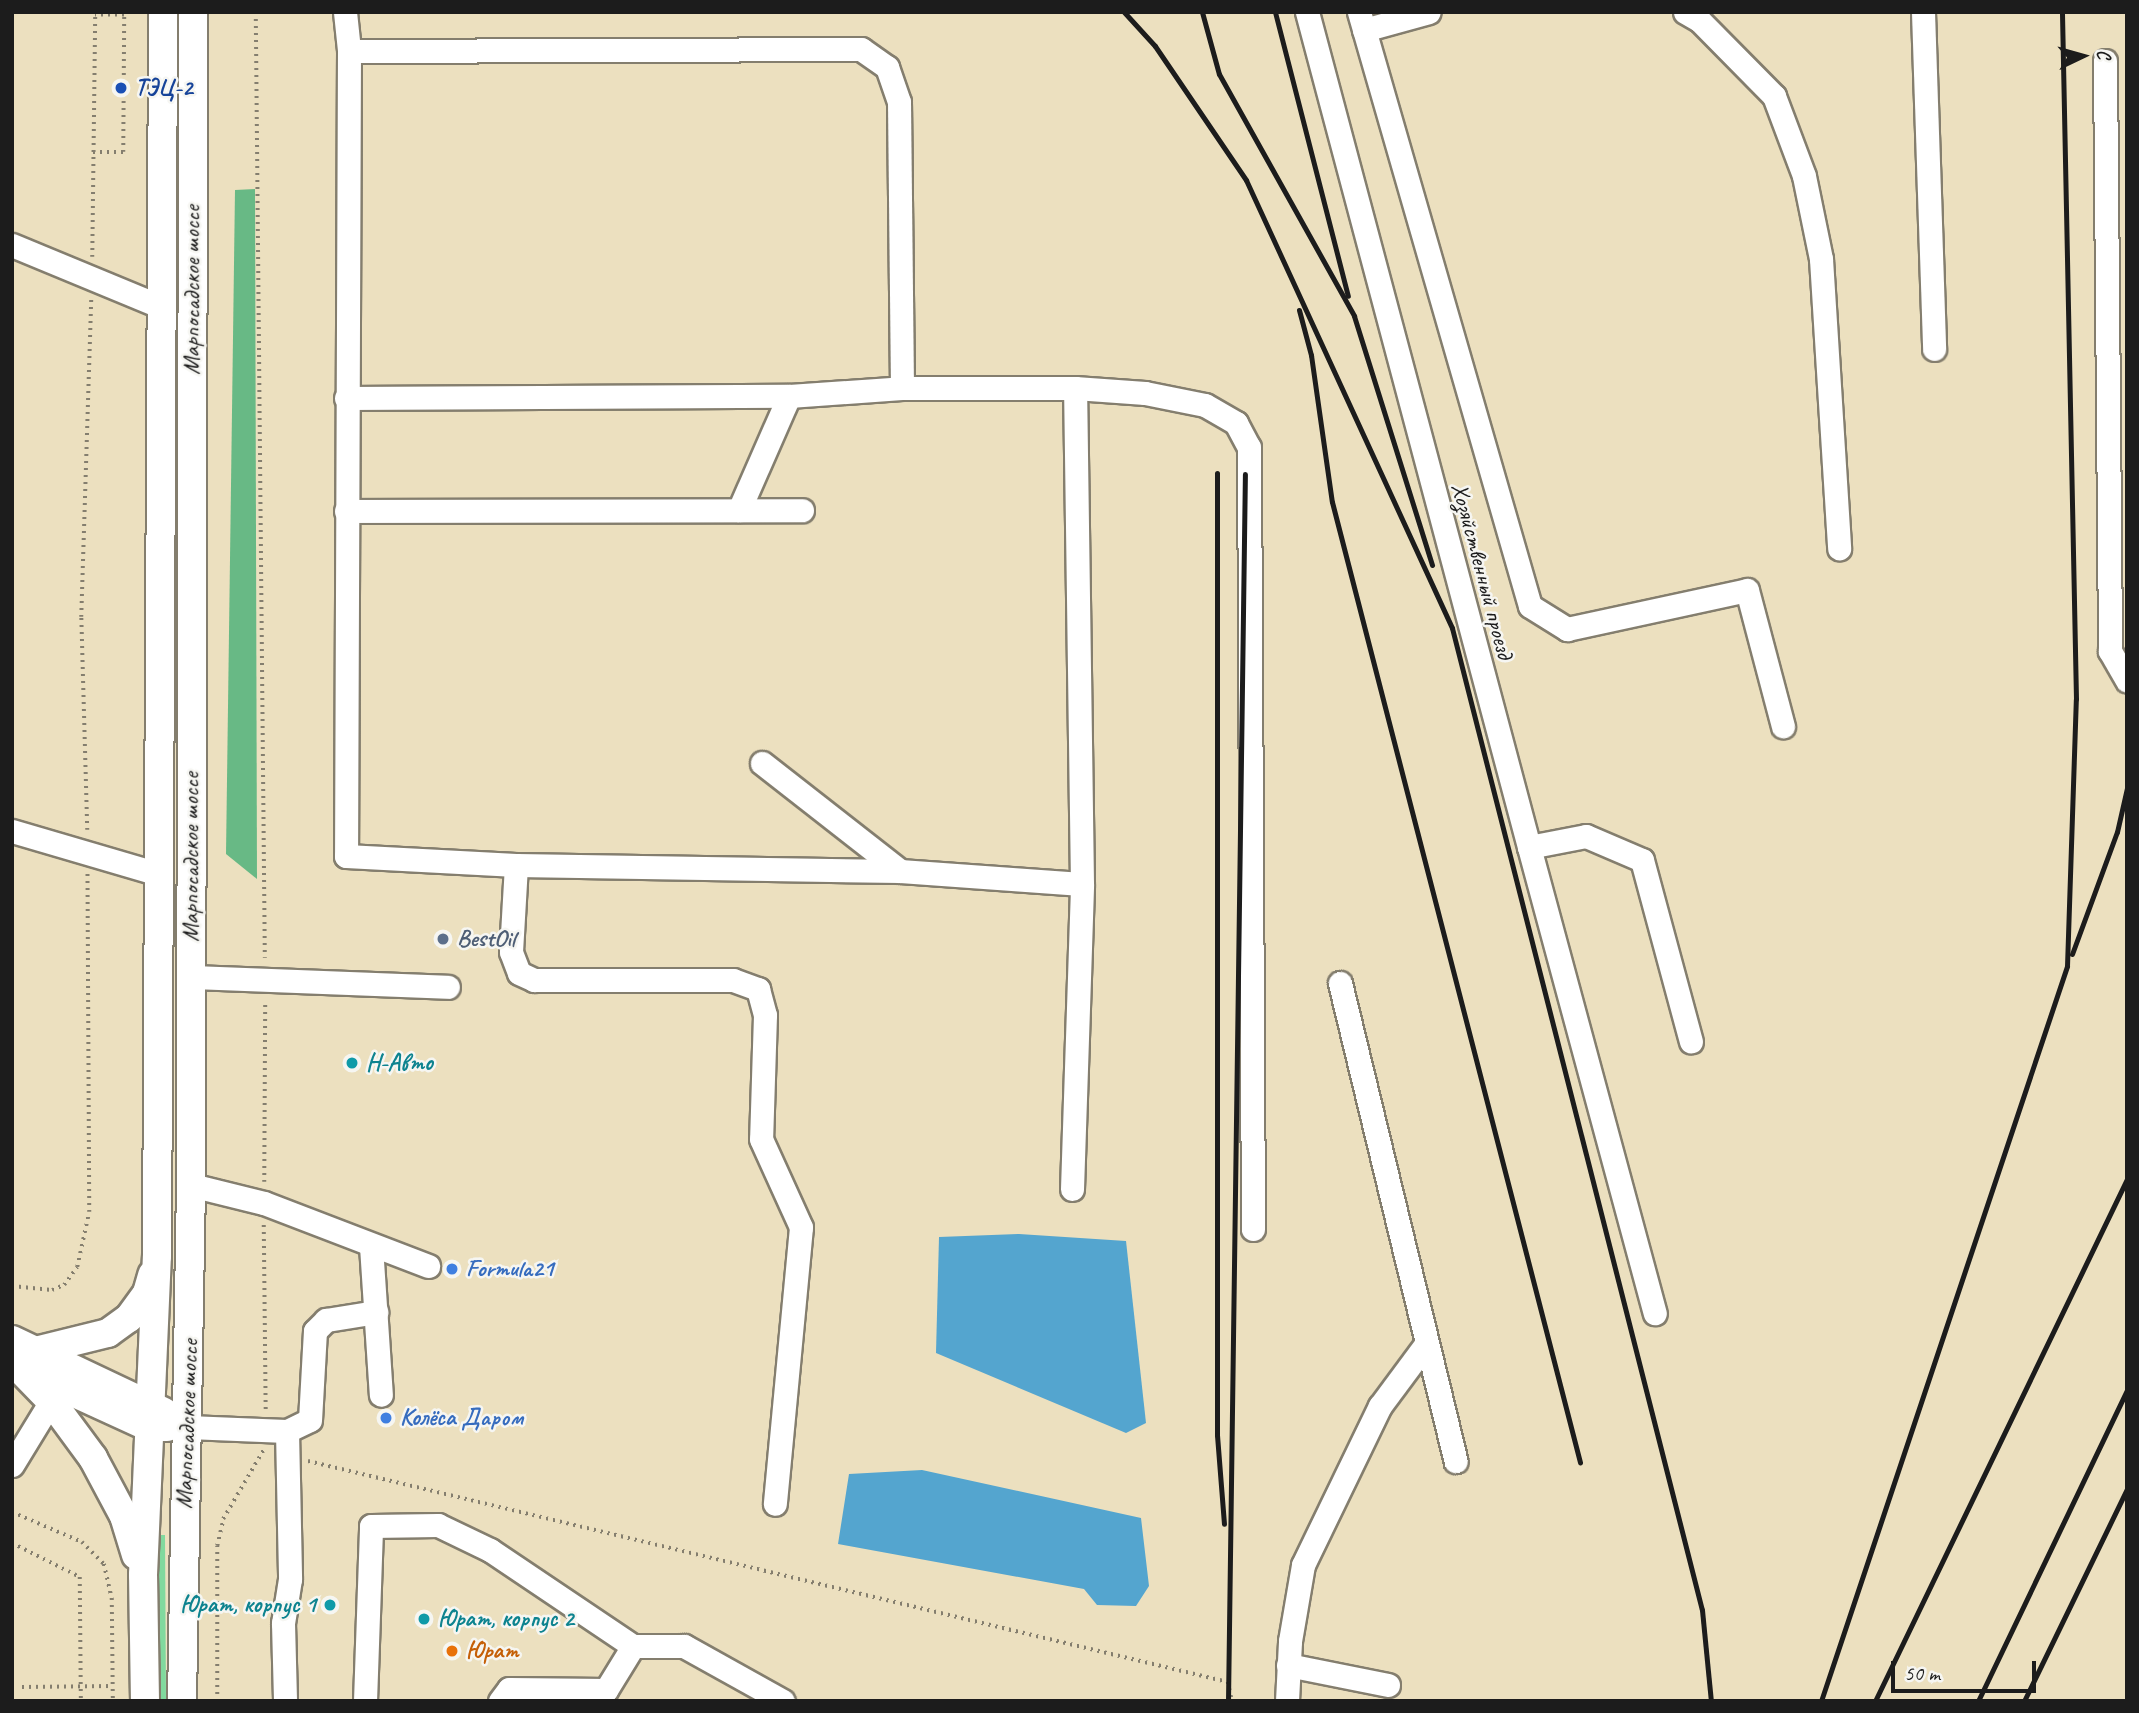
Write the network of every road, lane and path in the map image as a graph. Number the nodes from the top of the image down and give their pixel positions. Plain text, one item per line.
1 (163, 12) edge
2 (193, 12) edge
3 (256, 12) edge
4 (345, 12) edge
5 (1307, 12) edge
6 (1429, 12) edge
7 (1685, 12) edge
8 (1923, 12) edge
9 (94, 13) edge
10 (1361, 21) edge
11 (349, 51) junction
12 (2105, 61) dead end
13 (93, 152) junction
14 (12, 245) edge
15 (92, 263) dead end
16 (91, 298) dead end
17 (162, 307) junction
18 (1934, 349) dead end
19 (902, 388) junction
20 (1075, 388) junction
21 (789, 396) junction
22 (346, 398) junction
23 (739, 510) junction
24 (802, 510) dead end
25 (346, 511) junction
26 (1839, 548) dead end
27 (12, 584) edge
28 (12, 663) edge
29 (2127, 681) edge
30 (1783, 726) dead end
31 (762, 763) dead end
32 (12, 831) edge
33 (87, 834) dead end
34 (1529, 847) junction
35 (87, 865) dead end
36 (516, 865) junction
37 (900, 871) junction
38 (159, 874) junction
39 (1082, 884) junction
40 (265, 954) dead end
41 (191, 977) junction
42 (1340, 983) dead end
43 (448, 987) dead end
44 (265, 1011) dead end
45 (1691, 1041) dead end
46 (191, 1185) junction
47 (1072, 1189) dead end
48 (264, 1196) dead end
49 (264, 1211) dead end
50 (1253, 1229) dead end
51 (372, 1246) junction
52 (157, 1256) junction
53 (428, 1266) dead end
54 (12, 1286) edge
55 (376, 1312) junction
56 (1655, 1313) dead end
57 (1426, 1344) junction
58 (19, 1355) edge
59 (381, 1395) dead end
60 (51, 1401) junction
61 (149, 1415) junction
62 (266, 1419) dead end
63 (187, 1427) junction
64 (288, 1431) junction
65 (265, 1443) dead end
66 (288, 1460) junction
67 (1456, 1461) dead end
68 (12, 1465) edge
69 (775, 1504) dead end
70 (12, 1512) edge
71 (12, 1543) edge
72 (143, 1575) junction
73 (633, 1646) junction
74 (1288, 1665) junction
75 (1388, 1685) dead end
76 (113, 1686) junction
77 (22, 1687) dead end
78 (81, 1687) junction
79 (81, 1701) edge
80 (113, 1701) edge
81 (145, 1701) edge
82 (182, 1701) edge
83 (217, 1701) edge
84 (285, 1701) edge
85 (365, 1701) edge
86 (500, 1701) edge
87 (783, 1701) edge
88 (1233, 1701) edge
89 (1287, 1701) edge

1 - 17 main road, Марпосадское шоссе
2 - 41 main road, Марпосадское шоссе
3 - 40 path
4 - 11 street
5 - 34 street, Хозяйственный проезд
6 - 10 street
7 - 26 street
8 - 18 street
9 - 13 path
9 - 13 path
10 - 30 street
11 - 19 street
11 - 22 street
12 - 29 street
13 - 15 path
14 - 17 street
16 - 33 path
17 - 38 main road, Марпосадское шоссе
19 - 20 street
19 - 21 street
20 - 39 street
20 - 50 street
21 - 22 street
21 - 23 street
22 - 25 street
23 - 24 street
23 - 25 street
25 - 36 street
27 - 28 path
31 - 37 street
32 - 38 street
34 - 45 street
34 - 56 street, Хозяйственный проезд
35 - 54 path
36 - 37 street
36 - 69 street
37 - 39 street
38 - 52 main road, Марпосадское шоссе
39 - 47 street
41 - 43 street
41 - 46 main road, Марпосадское шоссе
42 - 57 street
44 - 48 path
46 - 51 street
46 - 63 main road, Марпосадское шоссе
49 - 62 path
51 - 53 street
51 - 55 street
52 - 58 main road
52 - 61 main road, Марпосадское шоссе
55 - 59 street
55 - 64 street
57 - 67 street
57 - 74 street
58 - 60 main road
58 - 61 main road
60 - 68 street
60 - 72 main road
61 - 63 main road
61 - 72 main road, Марпосадское шоссе
63 - 64 street
63 - 82 main road, Марпосадское шоссе
64 - 66 street
65 - 83 path
66 - 84 street
66 - 88 path
70 - 76 path
71 - 78 path
72 - 81 main road, Марпосадское шоссе
73 - 85 street
73 - 86 street
73 - 87 street
74 - 75 street
74 - 89 street
76 - 78 path
76 - 80 path
77 - 78 path
78 - 79 path

